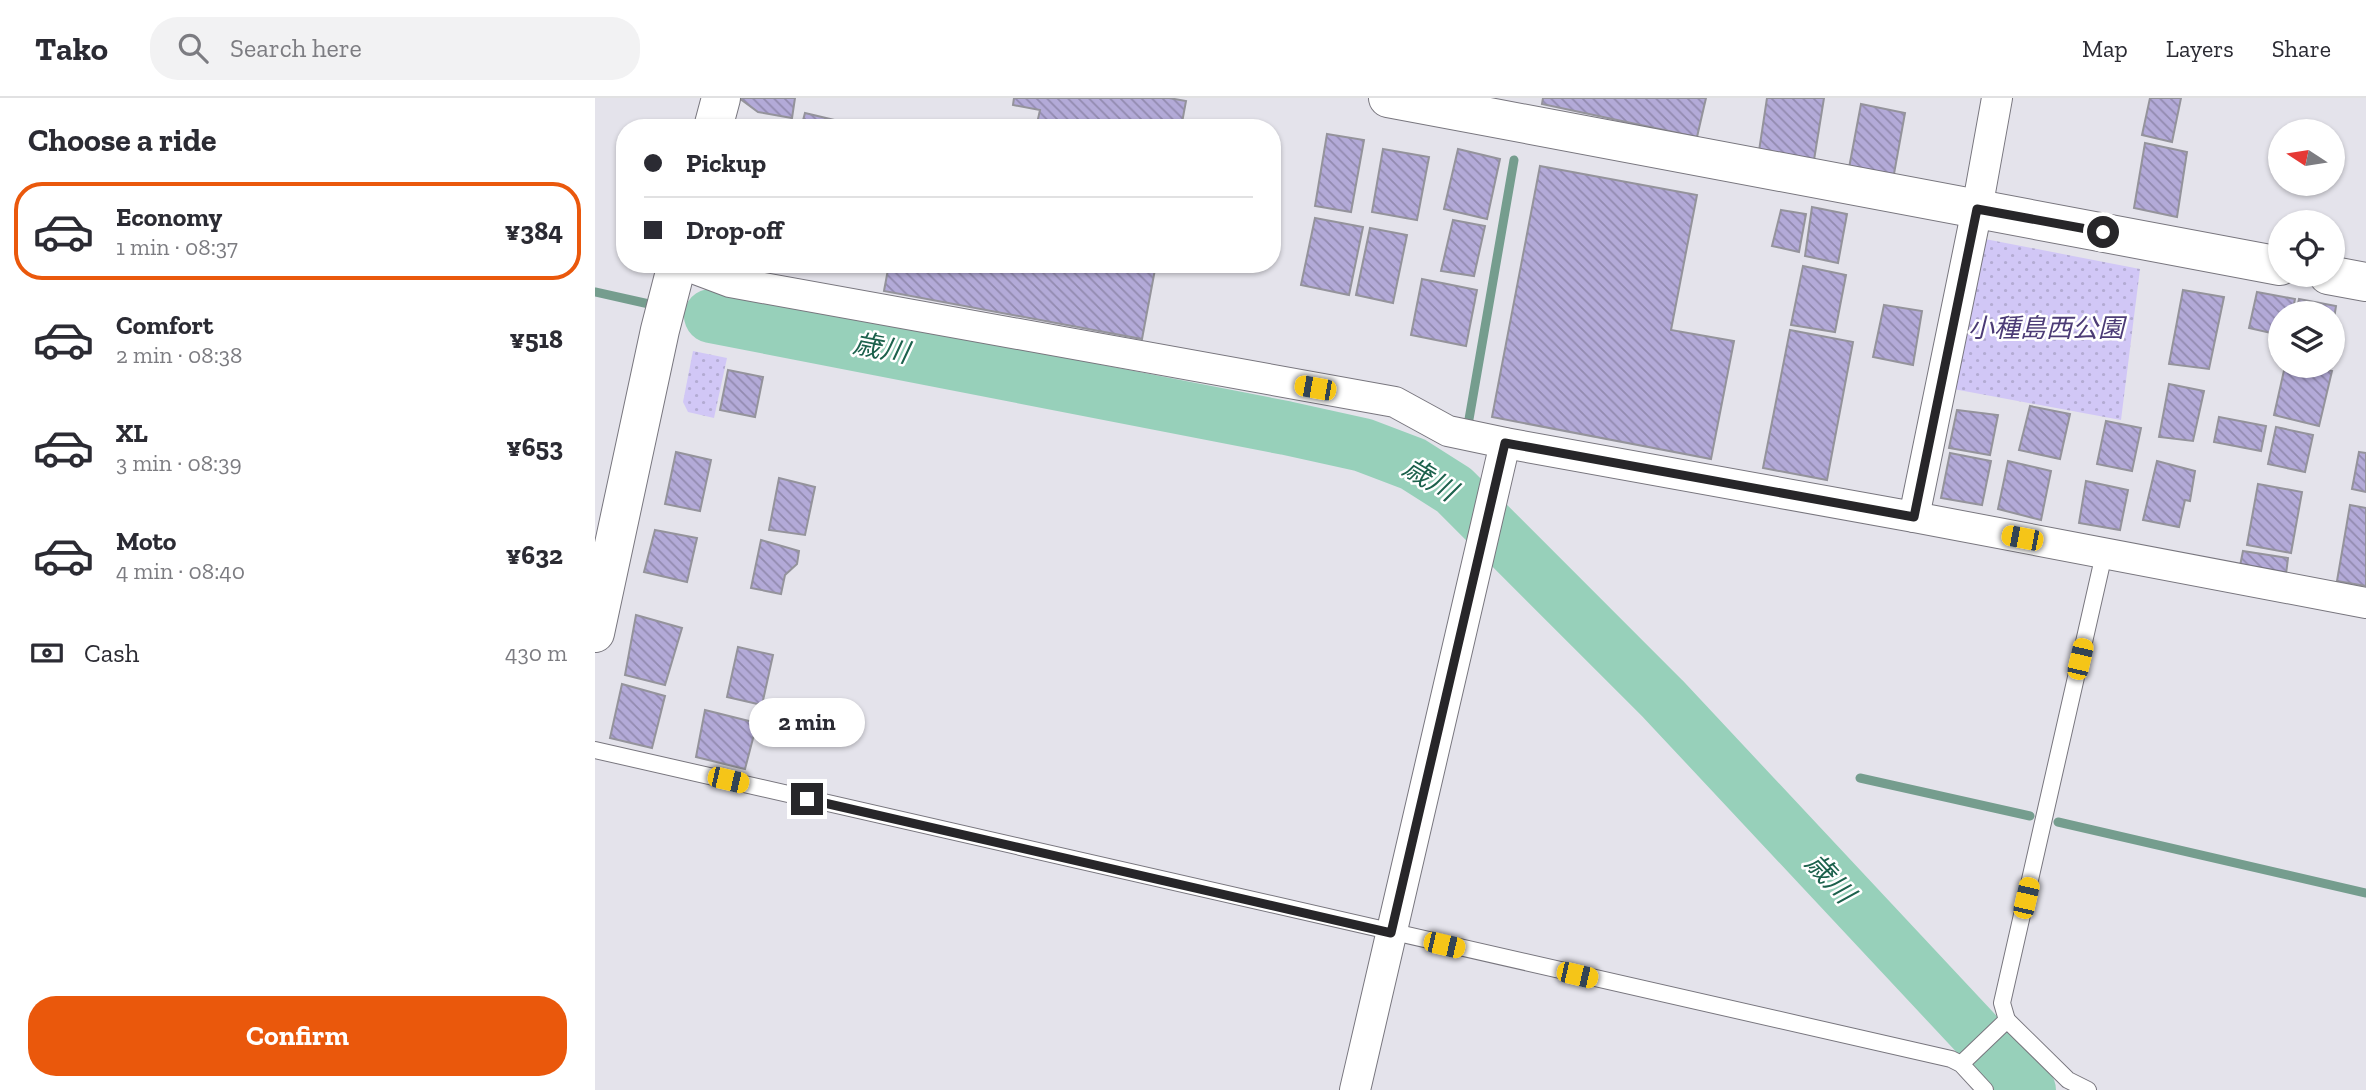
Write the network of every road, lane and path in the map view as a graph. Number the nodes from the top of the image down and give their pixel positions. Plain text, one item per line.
1 (720, 98) edge
2 (1388, 98) edge
3 (1997, 98) edge
4 (715, 119) edge
5 (1977, 209) junction
6 (2268, 264) edge
7 (2345, 278) edge
8 (2366, 282) edge
9 (672, 288) edge
10 (1505, 443) junction
11 (1914, 517) junction
12 (2104, 554) junction
13 (2366, 603) edge
14 (595, 633) edge
15 (595, 750) edge
16 (1391, 933) junction
17 (2002, 1024) junction
18 (1961, 1064) junction
19 (1355, 1090) edge
20 (1985, 1090) edge
21 (2088, 1090) edge

1 - 4 street
2 - 5 street
3 - 5 street
5 - 6 street
5 - 11 street
7 - 8 street
9 - 10 street
9 - 14 street
10 - 11 street
10 - 16 street
11 - 12 street
12 - 13 street
12 - 17 lane
15 - 16 lane
16 - 18 lane
16 - 19 street
17 - 18 lane
17 - 21 lane
18 - 20 lane

